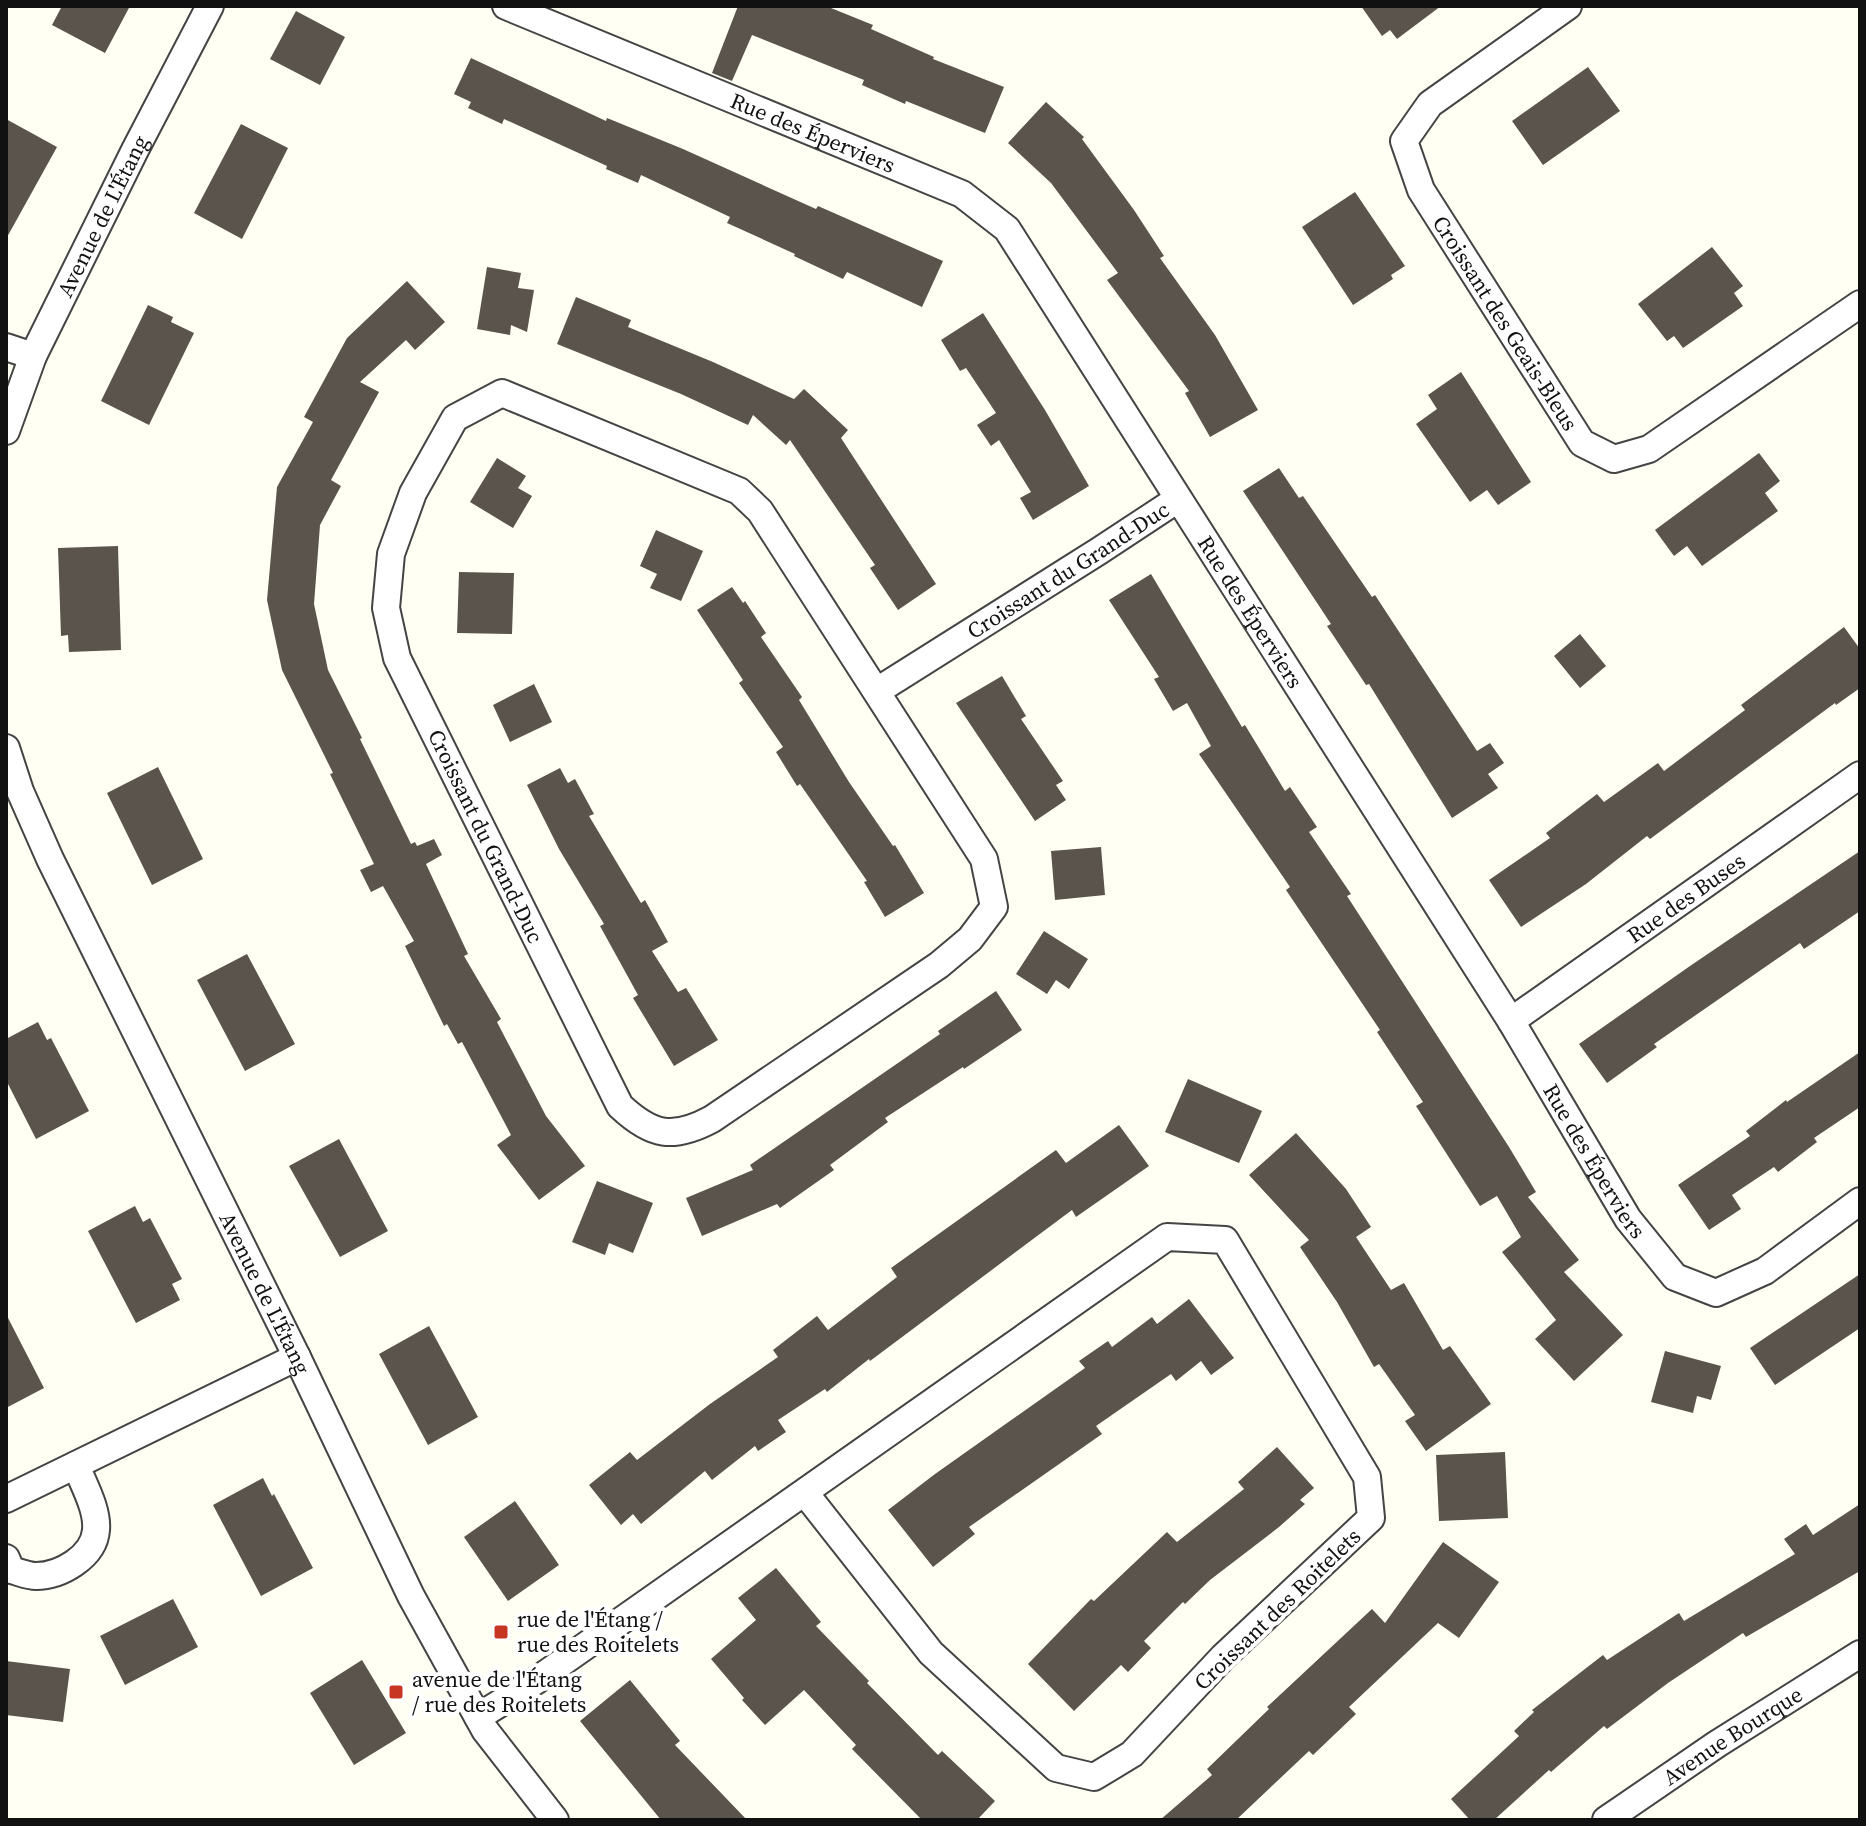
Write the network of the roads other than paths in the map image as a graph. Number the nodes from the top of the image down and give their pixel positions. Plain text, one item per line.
1 (210, 6) edge
2 (506, 6) edge
3 (1568, 6) edge
4 (1860, 304) edge
5 (6, 347) edge
6 (33, 356) junction
7 (6, 431) edge
8 (1178, 499) junction
9 (877, 691) junction
10 (6, 748) edge
11 (1860, 775) edge
12 (1511, 1021) junction
13 (1860, 1201) edge
14 (297, 1357) junction
15 (76, 1465) junction
16 (805, 1493) junction
17 (6, 1499) edge
18 (6, 1558) edge
19 (1860, 1654) edge
20 (478, 1717) junction
21 (555, 1820) edge
22 (1606, 1820) edge

1 - 6 street, Avenue de L'Étang
2 - 8 street, Rue des Éperviers
3 - 4 street, Croissant des Geais-Bleus
5 - 6 street
6 - 7 street, Avenue de L'Étang
8 - 9 street, Croissant du Grand-Duc
8 - 12 street, Rue des Éperviers
9 - 9 street, Croissant du Grand-Duc
10 - 14 street, Avenue de L'Étang
11 - 12 street, Rue des Buses
12 - 13 street, Rue des Éperviers
14 - 15 street
14 - 20 street, Avenue de L'Étang
15 - 17 street
15 - 18 street
16 - 16 street, Croissant des Roitelets
16 - 20 street, Croissant des Roitelets
19 - 22 street, Avenue Bourque
20 - 21 street, Avenue de L'Étang

